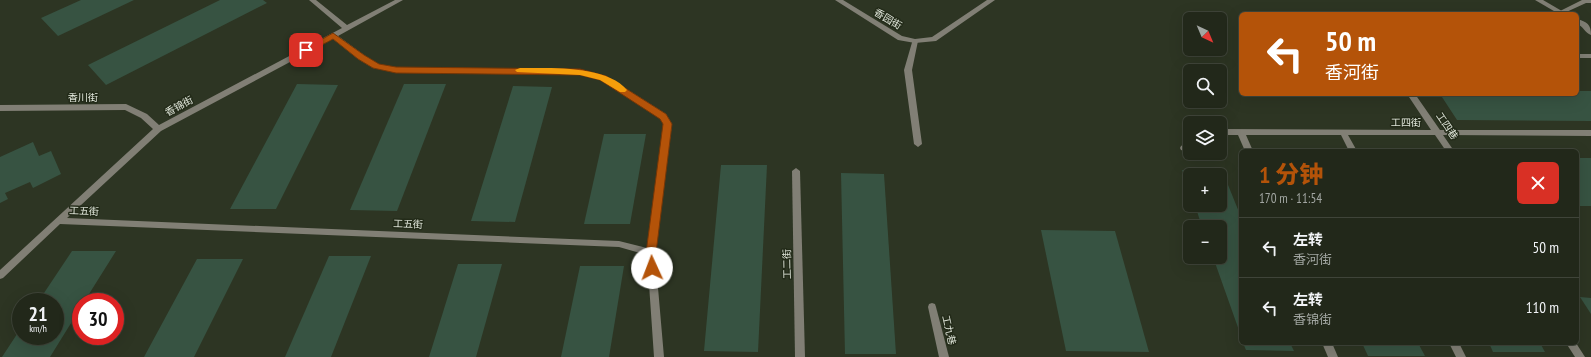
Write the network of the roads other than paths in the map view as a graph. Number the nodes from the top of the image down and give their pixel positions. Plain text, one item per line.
1 (312, 0) edge
2 (400, 0) edge
3 (838, 0) edge
4 (992, 0) edge
5 (1538, 0) edge
6 (1591, 1) edge
7 (1561, 12) edge
8 (1565, 12) edge
9 (1579, 22) edge
10 (346, 28) junction
11 (1591, 33) edge
12 (333, 35) junction
13 (915, 41) junction
14 (1579, 56) edge
15 (1591, 56) edge
16 (1412, 96) edge
17 (0, 108) edge
18 (158, 129) junction
19 (1227, 132) edge
20 (1241, 132) junction
21 (1343, 132) junction
22 (1438, 132) junction
23 (1591, 133) edge
24 (918, 144) dead end
25 (1248, 149) edge
26 (1352, 149) edge
27 (1449, 149) edge
28 (796, 171) dead end
29 (58, 221) junction
30 (651, 253) junction
31 (0, 275) edge
32 (932, 307) dead end
33 (1328, 345) edge
34 (1455, 345) edge
35 (1572, 345) edge
36 (659, 357) edge
37 (800, 357) edge
38 (944, 357) edge
39 (1333, 357) edge
40 (1461, 357) edge
41 (1580, 357) edge

1 - 10 street
2 - 10 street, 香锦街
3 - 13 street, 香园街
4 - 13 street, 香园街
5 - 7 street
6 - 8 street
9 - 11 street
10 - 12 street, 香锦街
12 - 18 street, 香锦街
12 - 30 street
13 - 24 street
14 - 15 street
16 - 22 street, 工四巷
17 - 18 street, 香川街
18 - 29 street, 香锦街
19 - 20 street, 工四街
20 - 21 street, 工四街
20 - 25 street
21 - 22 street, 工四街
21 - 26 street
22 - 23 street, 工四街
22 - 27 street, 工四巷
28 - 37 street, 工二街
29 - 30 street, 工五街
29 - 31 street, 香锦街
30 - 36 street
32 - 38 street, 工九巷
33 - 39 street
34 - 40 street
35 - 41 street

